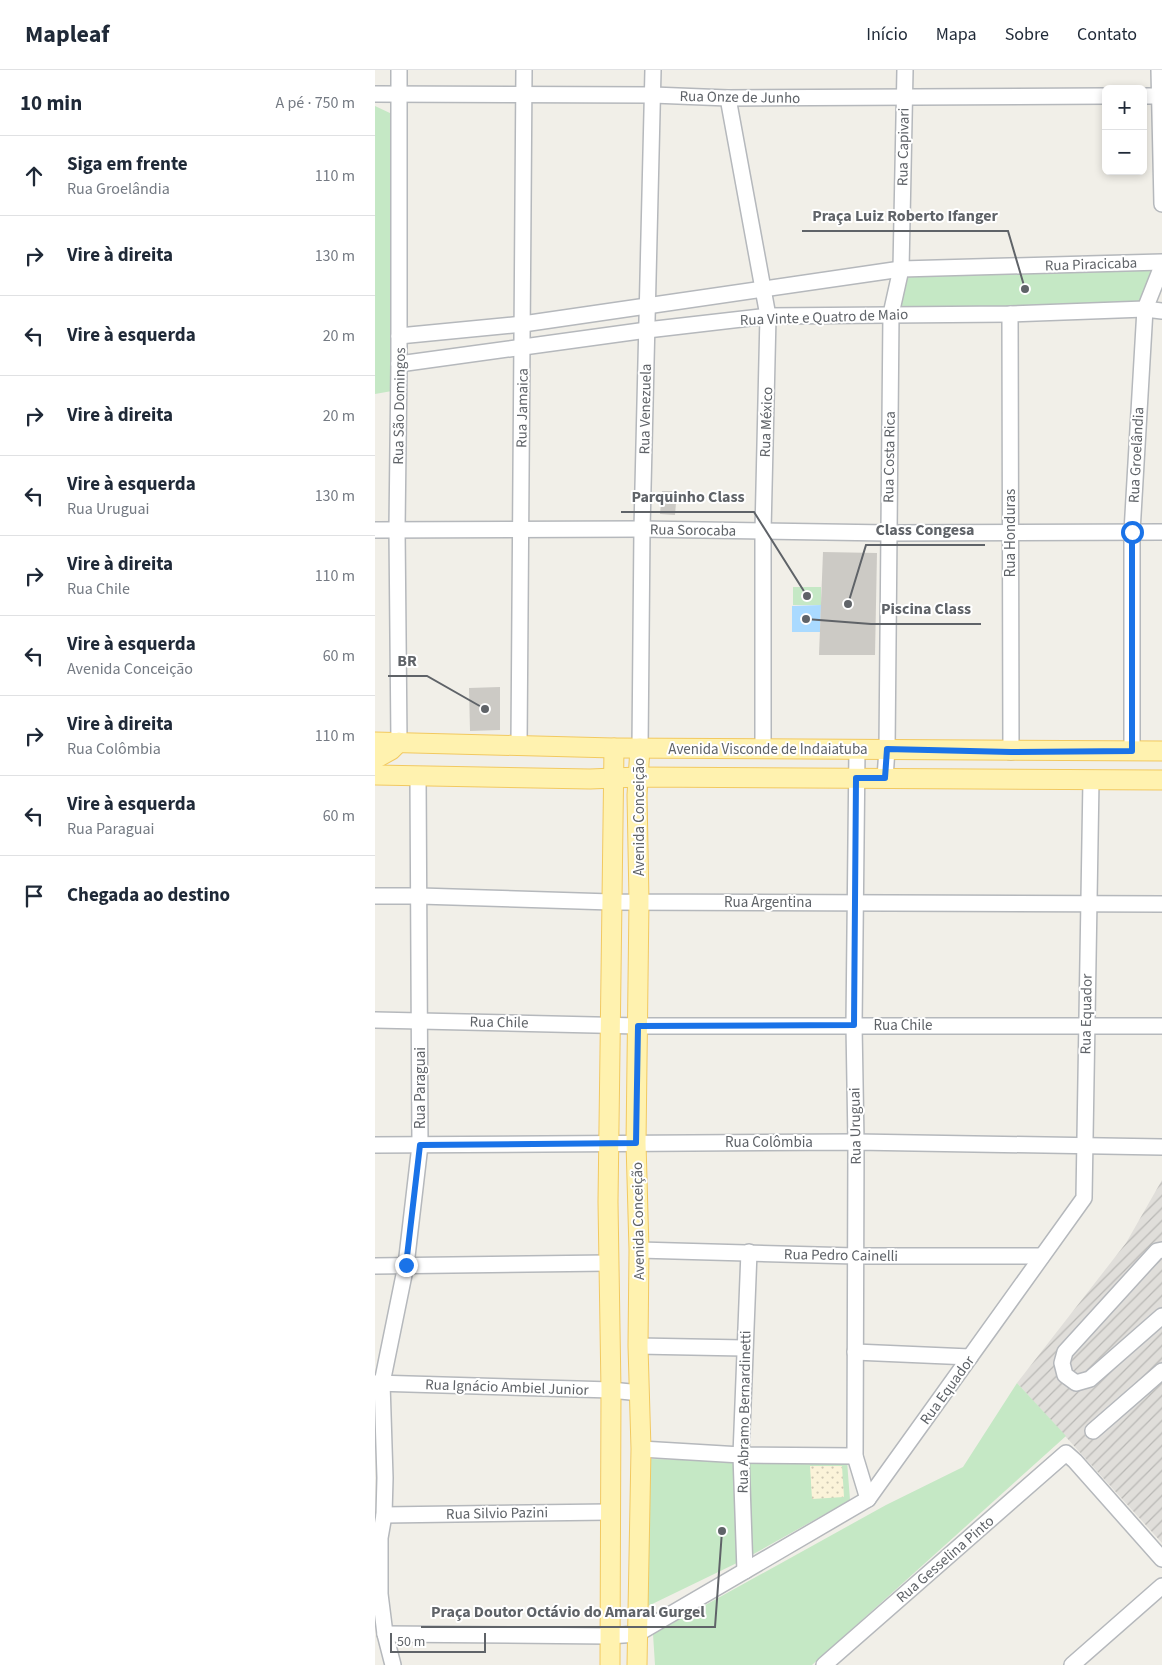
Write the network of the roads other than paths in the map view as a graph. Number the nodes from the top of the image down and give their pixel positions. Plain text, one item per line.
1 (399, 70) edge
2 (524, 70) edge
3 (653, 70) edge
4 (905, 70) edge
5 (1159, 70) edge
6 (375, 94) edge
7 (400, 94) junction
8 (525, 94) junction
9 (653, 95) junction
10 (905, 96) junction
11 (1102, 96) edge
12 (1147, 96) edge
13 (1161, 96) edge
14 (728, 98) junction
15 (1162, 204) edge
16 (1162, 264) edge
17 (901, 269) junction
18 (763, 290) junction
19 (647, 307) junction
20 (1145, 309) junction
21 (1162, 311) edge
22 (891, 314) junction
23 (1010, 314) junction
24 (769, 316) junction
25 (523, 324) junction
26 (647, 330) junction
27 (399, 336) junction
28 (523, 347) junction
29 (399, 364) junction
30 (397, 529) junction
31 (642, 529) junction
32 (375, 530) edge
33 (520, 531) junction
34 (763, 531) junction
35 (1010, 532) junction
36 (1132, 532) junction
37 (1162, 532) edge
38 (888, 533) junction
39 (375, 742) edge
40 (399, 742) junction
41 (519, 745) junction
42 (614, 748) junction
43 (640, 748) junction
44 (887, 749) junction
45 (763, 750) junction
46 (857, 750) junction
47 (1132, 751) junction
48 (1162, 751) edge
49 (1011, 752) junction
50 (375, 759) edge
51 (375, 775) edge
52 (418, 777) junction
53 (638, 777) junction
54 (613, 778) junction
55 (856, 778) junction
56 (885, 778) junction
57 (1091, 780) junction
58 (1162, 780) edge
59 (375, 896) edge
60 (420, 896) junction
61 (639, 901) junction
62 (611, 902) junction
63 (855, 902) junction
64 (1087, 903) junction
65 (1162, 904) edge
66 (375, 1020) edge
67 (420, 1020) junction
68 (611, 1024) junction
69 (854, 1025) junction
70 (638, 1026) junction
71 (1086, 1026) junction
72 (1162, 1026) edge
73 (856, 1142) junction
74 (636, 1143) junction
75 (609, 1144) junction
76 (375, 1145) edge
77 (420, 1145) junction
78 (1085, 1146) junction
79 (1162, 1147) edge
80 (639, 1250) junction
81 (1162, 1250) edge
82 (749, 1252) junction
83 (855, 1256) junction
84 (1043, 1256) junction
85 (608, 1263) junction
86 (406, 1265) junction
87 (375, 1266) edge
88 (1162, 1316) edge
89 (638, 1346) junction
90 (744, 1348) junction
91 (855, 1352) junction
92 (970, 1357) junction
93 (1162, 1371) edge
94 (379, 1383) edge
95 (611, 1390) junction
96 (640, 1393) junction
97 (1093, 1431) dead end
98 (641, 1449) junction
99 (741, 1455) junction
100 (855, 1456) junction
101 (868, 1500) junction
102 (609, 1512) junction
103 (384, 1514) junction
104 (1162, 1558) edge
105 (745, 1571) junction
106 (1162, 1586) edge
107 (385, 1634) junction
108 (637, 1634) junction
109 (609, 1636) junction
110 (393, 1665) edge
111 (610, 1665) edge
112 (637, 1665) edge
113 (824, 1665) edge
114 (1072, 1665) edge

1 - 7 street, Rua São Domingos
2 - 8 street, Rua Jamaica
3 - 9 street, Rua Venezuela
4 - 10 street, Rua Capivari
5 - 13 street
6 - 7 street, Rua Onze de Junho
7 - 8 street, Rua Onze de Junho
7 - 27 street, Rua São Domingos
8 - 9 street, Rua Onze de Junho
8 - 25 street, Rua Jamaica
9 - 14 street, Rua Onze de Junho
9 - 19 street, Rua Venezuela
10 - 11 street, Rua Onze de Junho
10 - 14 street, Rua Onze de Junho
10 - 17 street, Rua Capivari
12 - 13 street
13 - 15 street
14 - 18 street, Rua México
16 - 17 street, Rua Piracicaba
16 - 20 street, Rua Groelândia
17 - 18 street, Rua Vinte e Quatro de Maio
17 - 22 street, Rua Capivari
18 - 19 street, Rua Vinte e Quatro de Maio
18 - 24 street, Rua México
19 - 25 street, Rua Vinte e Quatro de Maio
19 - 26 street, Rua Venezuela
20 - 21 street, Rua Vinte e Quatro de Maio
20 - 23 street, Rua Vinte e Quatro de Maio
20 - 36 street, Rua Groelândia
22 - 23 street, Rua Vinte e Quatro de Maio
22 - 24 street, Rua Vinte e Quatro de Maio
22 - 38 street, Rua Costa Rica
23 - 35 street, Rua Honduras
24 - 26 street, Rua Vinte e Quatro de Maio
24 - 34 street, Rua México
25 - 27 street, Rua Vinte e Quatro de Maio
25 - 28 street, Rua Jamaica
26 - 28 street, Rua Vinte e Quatro de Maio
26 - 31 street, Rua Venezuela
27 - 29 street, Rua São Domingos
28 - 29 street, Rua Vinte e Quatro de Maio
28 - 33 street, Rua Jamaica
29 - 30 street, Rua São Domingos
30 - 32 street, Rua Sorocaba
30 - 33 street, Rua Sorocaba
30 - 40 street, Rua São Domingos
31 - 33 street, Rua Sorocaba
31 - 34 street, Rua Sorocaba
31 - 43 street, Rua Venezuela
33 - 41 street, Rua Jamaica
34 - 38 street, Rua Sorocaba
34 - 45 street, Rua México
35 - 36 street, Rua Sorocaba
35 - 38 street, Rua Sorocaba
35 - 49 street, Rua Honduras
36 - 37 street, Rua Sorocaba
36 - 47 street, Rua Groelândia
38 - 44 street, Rua Costa Rica
39 - 40 main road, Avenida Visconde de Indaiatuba
40 - 41 main road, Avenida Visconde de Indaiatuba
40 - 50 main road
41 - 42 main road, Avenida Visconde de Indaiatuba
42 - 43 main road, Avenida Visconde de Indaiatuba
42 - 54 main road, Avenida Conceição
43 - 45 main road, Avenida Visconde de Indaiatuba
43 - 53 main road, Avenida Conceição
44 - 46 main road, Avenida Visconde de Indaiatuba
44 - 49 main road, Avenida Visconde de Indaiatuba
44 - 56 street, Rua Costa Rica
45 - 46 main road, Avenida Visconde de Indaiatuba
46 - 55 street, Rua Uruguai
47 - 48 main road, Avenida Visconde de Indaiatuba
47 - 49 main road, Avenida Visconde de Indaiatuba
51 - 52 main road, Avenida Visconde de Indaiatuba
52 - 54 main road, Avenida Visconde de Indaiatuba
52 - 60 street, Rua Paraguai
53 - 54 main road, Avenida Visconde de Indaiatuba
53 - 55 main road, Avenida Visconde de Indaiatuba
53 - 61 main road, Avenida Conceição
54 - 62 main road, Avenida Conceição
55 - 56 main road, Avenida Visconde de Indaiatuba
55 - 63 street, Rua Uruguai
56 - 57 main road, Avenida Visconde de Indaiatuba
57 - 58 main road, Avenida Visconde de Indaiatuba
57 - 64 street, Rua Equador
59 - 60 street, Rua Argentina
60 - 62 street, Rua Argentina
60 - 67 street, Rua Paraguai
61 - 62 street, Rua Argentina
61 - 63 street, Rua Argentina
61 - 70 main road, Avenida Conceição
62 - 68 main road, Avenida Conceição
63 - 64 street, Rua Argentina
63 - 69 street, Rua Uruguai
64 - 65 street, Rua Argentina
64 - 71 street, Rua Equador
66 - 67 street, Rua Chile
67 - 68 street, Rua Chile
67 - 77 street, Rua Paraguai
68 - 70 street, Rua Chile
68 - 75 main road, Avenida Conceição
69 - 70 street, Rua Chile
69 - 71 street, Rua Chile
69 - 73 street, Rua Uruguai
70 - 74 main road, Avenida Conceição
71 - 72 street, Rua Chile
71 - 78 street, Rua Equador
73 - 74 street, Rua Colômbia
73 - 78 street, Rua Colômbia
73 - 83 street, Rua Uruguai
74 - 75 street, Rua Colômbia
74 - 80 main road, Avenida Conceição
75 - 77 street, Rua Colômbia
75 - 85 main road, Avenida Conceição
76 - 77 street, Rua Colômbia
77 - 86 street, Rua Paraguai
78 - 79 street, Rua Colômbia
78 - 84 street, Rua Equador
80 - 82 street, Rua Pedro Cainelli
80 - 89 main road, Avenida Conceição
81 - 88 street
82 - 83 street, Rua Pedro Cainelli
82 - 90 street, Rua Abramo Bernardinetti
83 - 84 street, Rua Pedro Cainelli
83 - 91 street, Rua Uruguai
84 - 92 street, Rua Equador
85 - 86 street
85 - 95 main road, Avenida Conceição
86 - 87 street
86 - 94 street, Rua Paraguai
89 - 90 street
89 - 96 main road, Avenida Conceição
90 - 99 street, Rua Abramo Bernardinetti
91 - 92 street
91 - 100 street, Rua Uruguai
92 - 101 street, Rua Equador
93 - 97 street
94 - 95 street, Rua Ignácio Ambiel Junior
94 - 103 street, Rua Paraguai
95 - 96 street, Rua Ignácio Ambiel Junior
95 - 102 main road, Avenida Conceição
96 - 98 main road, Avenida Conceição
98 - 99 street
98 - 108 main road, Avenida Conceição
99 - 100 street
99 - 105 street, Rua Abramo Bernardinetti
100 - 101 street, Rua Uruguai
101 - 105 street, Rua Equador
102 - 103 street, Rua Silvio Pazini
102 - 109 main road, Avenida Conceição
103 - 107 street, Rua Paraguai
104 - 113 street, Rua Gesselina Pinto
105 - 108 street, Rua Equador
106 - 114 street
107 - 109 street, Rua Equador
107 - 110 street, Rua Paraguai
108 - 109 street, Rua Equador
108 - 112 main road, Avenida Conceição
109 - 111 main road, Avenida Conceição

